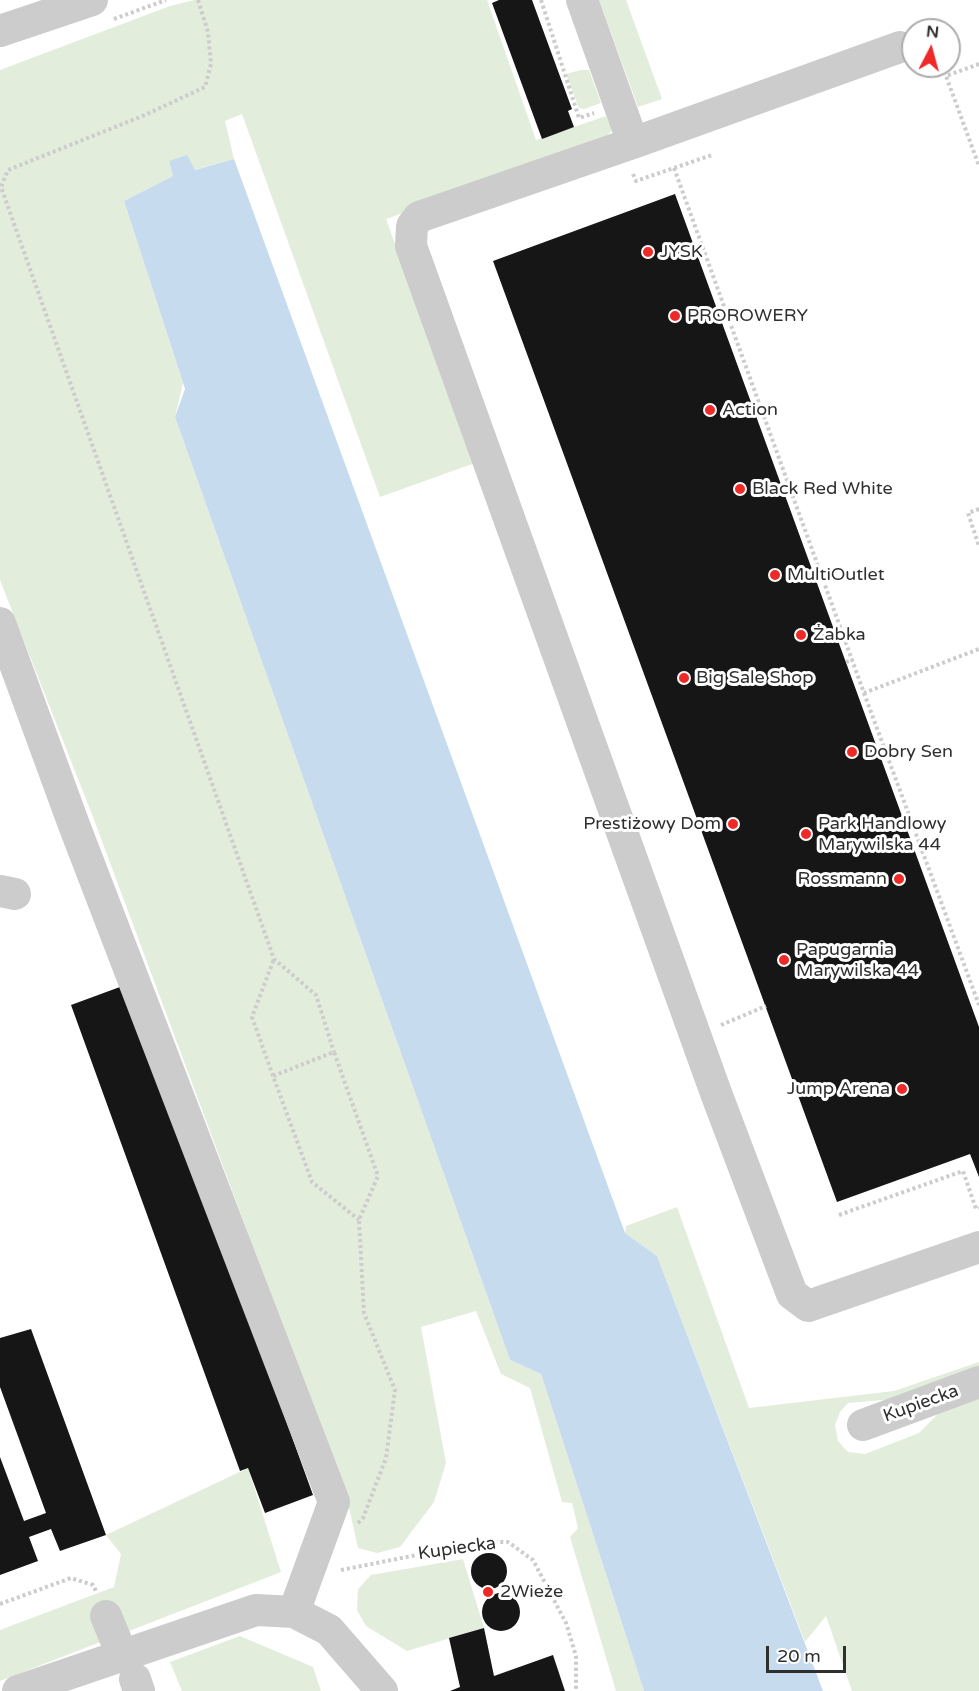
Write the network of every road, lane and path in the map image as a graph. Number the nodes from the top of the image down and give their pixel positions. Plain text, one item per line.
1 (92, 0) edge
2 (198, 0) edge
3 (582, 0) edge
4 (0, 31) edge
5 (900, 46) dead end
6 (979, 64) edge
7 (633, 143) junction
8 (979, 166) edge
9 (674, 168) dead end
10 (979, 509) edge
11 (979, 546) edge
12 (0, 623) edge
13 (979, 649) edge
14 (853, 660) junction
15 (846, 662) dead end
16 (864, 693) junction
17 (274, 959) junction
18 (979, 1005) edge
19 (766, 1006) dead end
20 (695, 1036) junction
21 (334, 1052) junction
22 (273, 1076) junction
23 (979, 1208) edge
24 (839, 1215) dead end
25 (359, 1220) junction
26 (979, 1247) edge
27 (979, 1382) edge
28 (863, 1425) dead end
29 (355, 1526) dead end
30 (308, 1575) junction
31 (0, 1604) edge
32 (294, 1612) junction
33 (106, 1616) joint
34 (132, 1675) edge
35 (45, 1684) edge
36 (18, 1691) edge
37 (382, 1691) edge
38 (576, 1691) edge

1 - 4 street
2 - 17 path
3 - 7 street
5 - 7 street
6 - 8 path
7 - 20 street
9 - 14 path
10 - 11 path
12 - 30 street
13 - 16 path
14 - 15 path
14 - 16 path
16 - 18 path
17 - 21 path
17 - 22 path
19 - 20 path
20 - 26 street
21 - 22 path
21 - 25 path
22 - 25 path
23 - 24 path
25 - 29 path
27 - 28 street, Kupiecka
30 - 32 street
30 - 38 path, Kupiecka
31 - 33 path
32 - 34 street
32 - 37 street
33 - 34 street
34 - 35 street
35 - 36 street

